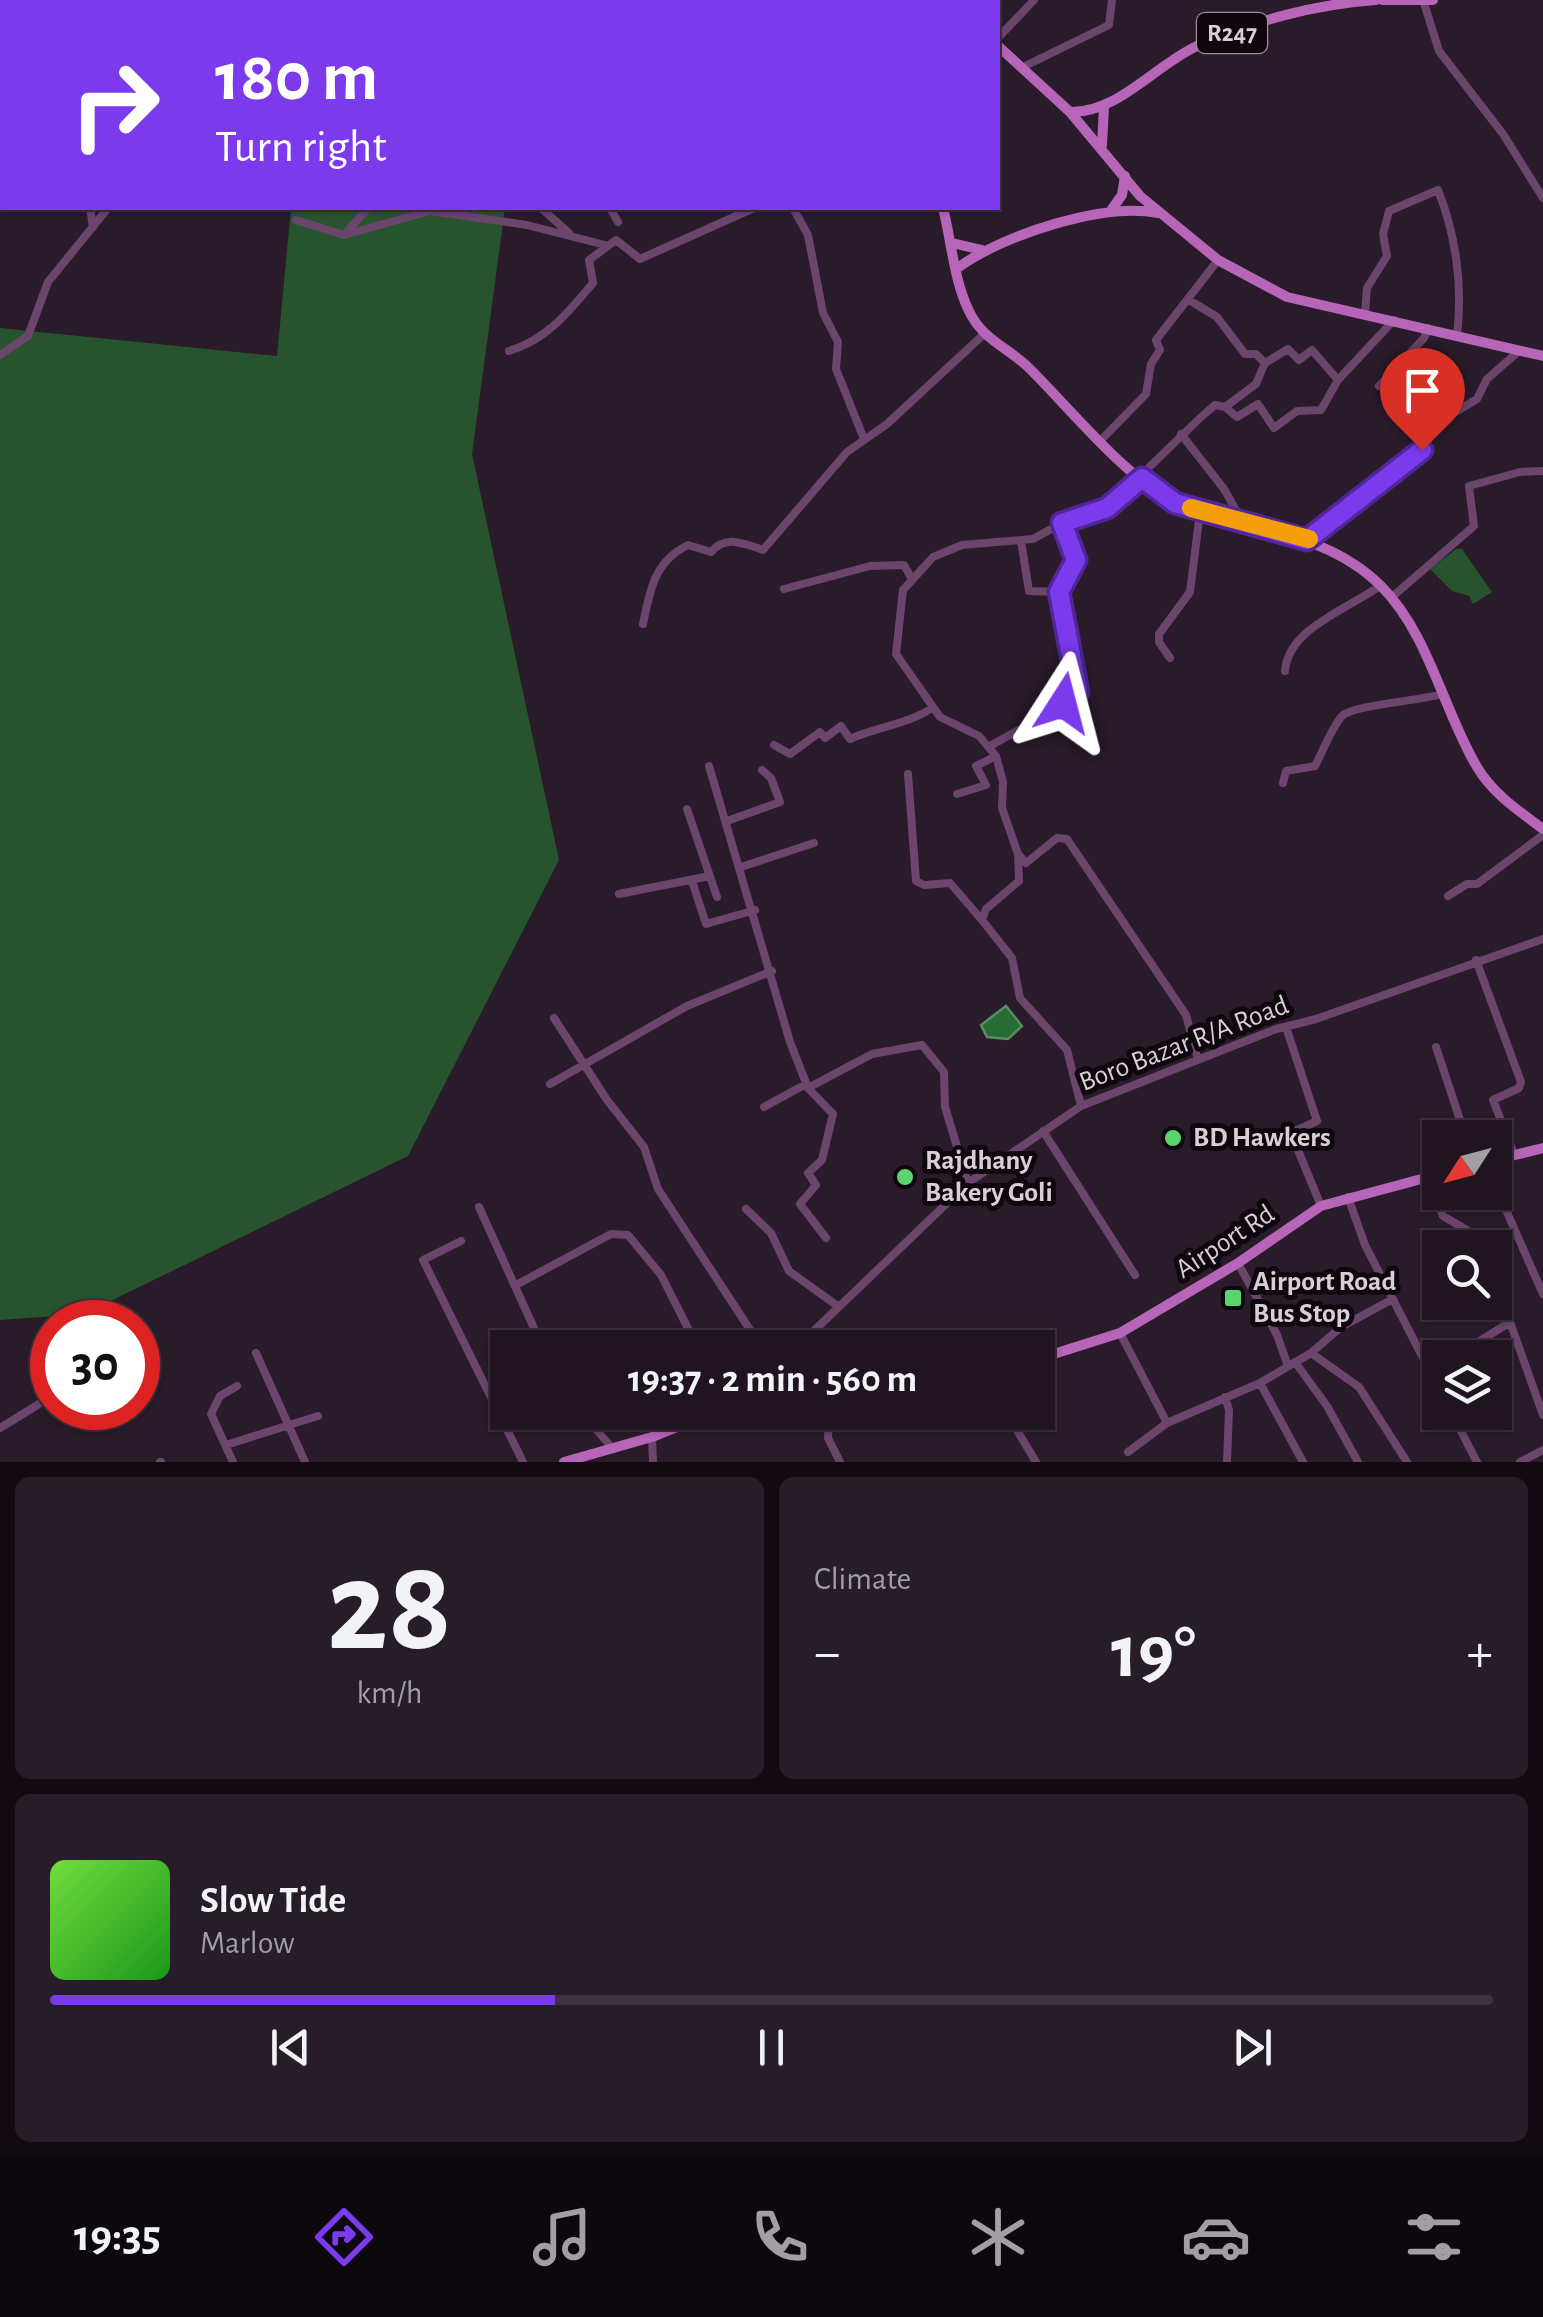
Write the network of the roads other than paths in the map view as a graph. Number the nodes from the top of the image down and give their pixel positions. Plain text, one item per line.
1 (1034, 0) edge
2 (1112, 0) edge
3 (1379, 0) edge
4 (1429, 1) edge
5 (1000, 36) edge
6 (1000, 48) edge
7 (1023, 67) junction
8 (1104, 107) junction
9 (1070, 112) junction
10 (1102, 146) junction
11 (1125, 176) junction
12 (1543, 198) edge
13 (1112, 209) junction
14 (90, 210) edge
15 (106, 210) edge
16 (366, 210) edge
17 (543, 210) edge
18 (611, 210) edge
19 (746, 210) edge
20 (794, 210) edge
21 (944, 210) edge
22 (1159, 214) junction
23 (296, 220) dead end
24 (618, 222) dead end
25 (93, 226) junction
26 (344, 236) junction
27 (572, 236) junction
28 (952, 243) junction
29 (605, 245) junction
30 (982, 250) junction
31 (1218, 260) junction
32 (958, 267) junction
33 (1189, 300) junction
34 (1365, 314) junction
35 (1394, 320) junction
36 (1428, 328) junction
37 (983, 335) junction
38 (1457, 335) junction
39 (1519, 350) junction
40 (509, 351) dead end
41 (0, 355) edge
42 (1543, 356) edge
43 (1266, 363) junction
44 (1338, 380) junction
45 (1379, 386) dead end
46 (1225, 407) junction
47 (1181, 434) junction
48 (864, 439) junction
49 (1101, 440) junction
50 (1543, 471) edge
51 (1142, 478) junction
52 (1200, 512) junction
53 (1242, 522) junction
54 (1062, 523) junction
55 (1307, 540) junction
56 (1021, 541) junction
57 (912, 579) junction
58 (1381, 585) junction
59 (784, 590) dead end
60 (1059, 592) junction
61 (1392, 597) junction
62 (644, 624) dead end
63 (1170, 658) dead end
64 (1284, 671) dead end
65 (1442, 694) junction
66 (932, 708) junction
67 (774, 744) dead end
68 (990, 746) junction
69 (996, 756) junction
70 (709, 766) dead end
71 (762, 770) dead end
72 (908, 774) dead end
73 (1282, 783) dead end
74 (957, 794) dead end
75 (687, 809) dead end
76 (727, 821) junction
77 (1543, 832) edge
78 (814, 843) dead end
79 (1018, 854) junction
80 (741, 867) junction
81 (710, 876) junction
82 (692, 881) junction
83 (619, 894) dead end
84 (1448, 896) dead end
85 (717, 897) dead end
86 (754, 910) junction
87 (982, 920) junction
88 (1543, 939) edge
89 (1476, 960) junction
90 (772, 971) junction
91 (554, 1018) dead end
92 (1286, 1027) junction
93 (1436, 1048) dead end
94 (1198, 1060) junction
95 (581, 1063) junction
96 (550, 1084) dead end
97 (807, 1086) junction
98 (1081, 1106) junction
99 (764, 1107) dead end
100 (1460, 1120) edge
101 (1043, 1131) junction
102 (1541, 1148) edge
103 (1514, 1154) joint
104 (1422, 1178) edge
105 (968, 1183) junction
106 (1348, 1196) junction
107 (1321, 1206) junction
108 (479, 1207) dead end
109 (746, 1208) dead end
110 (1440, 1210) edge
111 (1507, 1210) edge
112 (1467, 1230) edge
113 (826, 1238) dead end
114 (461, 1241) dead end
115 (1238, 1263) junction
116 (1135, 1275) dead end
117 (516, 1285) junction
118 (1542, 1287) edge
119 (1393, 1299) junction
120 (839, 1308) junction
121 (1510, 1322) joint
122 (535, 1330) edge
123 (689, 1330) edge
124 (750, 1330) edge
125 (815, 1330) edge
126 (1120, 1333) junction
127 (1482, 1340) edge
128 (256, 1353) dead end
129 (1312, 1353) junction
130 (1055, 1354) edge
131 (1422, 1355) edge
132 (1291, 1364) junction
133 (1260, 1382) junction
134 (237, 1386) dead end
135 (1225, 1396) junction
136 (30, 1410) edge
137 (1543, 1415) edge
138 (318, 1416) dead end
139 (1167, 1423) junction
140 (288, 1426) junction
141 (0, 1428) edge
142 (598, 1430) edge
143 (669, 1430) edge
144 (828, 1430) edge
145 (1017, 1430) edge
146 (1460, 1430) edge
147 (652, 1437) junction
148 (226, 1445) junction
149 (614, 1448) junction
150 (1543, 1450) edge
151 (1128, 1452) dead end
152 (233, 1462) edge
153 (305, 1462) edge
154 (523, 1462) edge
155 (564, 1462) edge
156 (653, 1462) edge
157 (840, 1462) edge
158 (1036, 1462) edge
159 (1227, 1462) edge
160 (1304, 1462) edge
161 (1358, 1462) edge
162 (1407, 1462) edge
163 (1477, 1462) edge
164 (1520, 1462) edge

1 - 5 street
2 - 7 street
3 - 4 main road, R247
3 - 8 main road, R247
4 - 12 street
6 - 7 main road
7 - 9 main road
8 - 9 main road, R247
8 - 10 main road
9 - 10 main road
10 - 11 main road
11 - 13 main road
11 - 22 main road
13 - 22 main road
13 - 30 main road
14 - 25 street
15 - 25 street
16 - 26 street
17 - 27 street
18 - 24 street
19 - 29 street
20 - 48 street
21 - 28 main road
22 - 31 main road
23 - 26 street
25 - 41 street
26 - 27 street
27 - 29 street
28 - 30 main road
28 - 32 main road
29 - 40 street
30 - 32 main road
31 - 33 street
31 - 34 main road
32 - 37 main road
33 - 43 street
33 - 49 street
34 - 35 main road
34 - 38 street
35 - 36 main road
35 - 44 street
36 - 38 main road
36 - 45 street
37 - 48 street
37 - 49 main road
38 - 39 main road
39 - 42 main road
39 - 55 street
43 - 44 street
43 - 46 street
44 - 46 street
46 - 47 street
47 - 51 street
47 - 53 street
48 - 62 street
49 - 51 main road
50 - 61 street
51 - 52 main road
51 - 54 street
52 - 53 main road
52 - 63 street
53 - 55 main road
54 - 56 street
54 - 60 street
55 - 58 main road
56 - 57 street
56 - 60 street
57 - 59 street
57 - 66 street
58 - 61 main road
58 - 64 street
60 - 68 street
61 - 65 main road
65 - 73 street
65 - 77 main road
66 - 67 street
66 - 68 street
68 - 69 street
69 - 74 street
69 - 79 street
70 - 76 street
71 - 76 street
72 - 87 street
75 - 81 street
76 - 80 street
77 - 84 street
78 - 80 street
79 - 87 street
79 - 94 street
80 - 86 street
81 - 82 street
81 - 85 street
82 - 83 street
82 - 86 street
86 - 90 street
87 - 98 street
88 - 89 street, Boro Bazar R/A Road
89 - 92 street, Boro Bazar R/A Road
89 - 103 street
90 - 95 street
90 - 97 street
91 - 95 street
92 - 94 street, Boro Bazar R/A Road
92 - 107 street
93 - 100 street
94 - 98 street, Boro Bazar R/A Road
95 - 96 street
95 - 124 street
97 - 99 street
97 - 105 street
97 - 113 street
98 - 101 street, Boro Bazar R/A Road
101 - 105 street, Boro Bazar R/A Road
101 - 116 street
102 - 103 main road
104 - 106 main road, Airport Rd
105 - 120 street, Boro Bazar R/A Road
106 - 107 main road, Airport Rd
106 - 119 street
107 - 115 main road, Airport Rd
108 - 117 street
109 - 120 street
110 - 112 street
111 - 118 street
114 - 154 street
115 - 126 main road, Airport Rd
115 - 132 street
117 - 122 street
117 - 123 street
119 - 129 street
119 - 131 street
120 - 125 street, Boro Bazar R/A Road
121 - 127 street
121 - 137 street
126 - 130 main road, Airport Rd
126 - 139 street
128 - 140 street
129 - 132 street
129 - 162 street
132 - 133 street
132 - 161 street
133 - 135 street
133 - 160 street
134 - 148 street
135 - 139 street
135 - 159 street
136 - 141 street
138 - 140 street
139 - 151 street
140 - 148 street
140 - 153 street
142 - 149 street
143 - 147 main road
144 - 157 street
145 - 158 street
146 - 163 street
147 - 149 main road
147 - 156 street
148 - 152 street
149 - 155 main road
150 - 164 street

